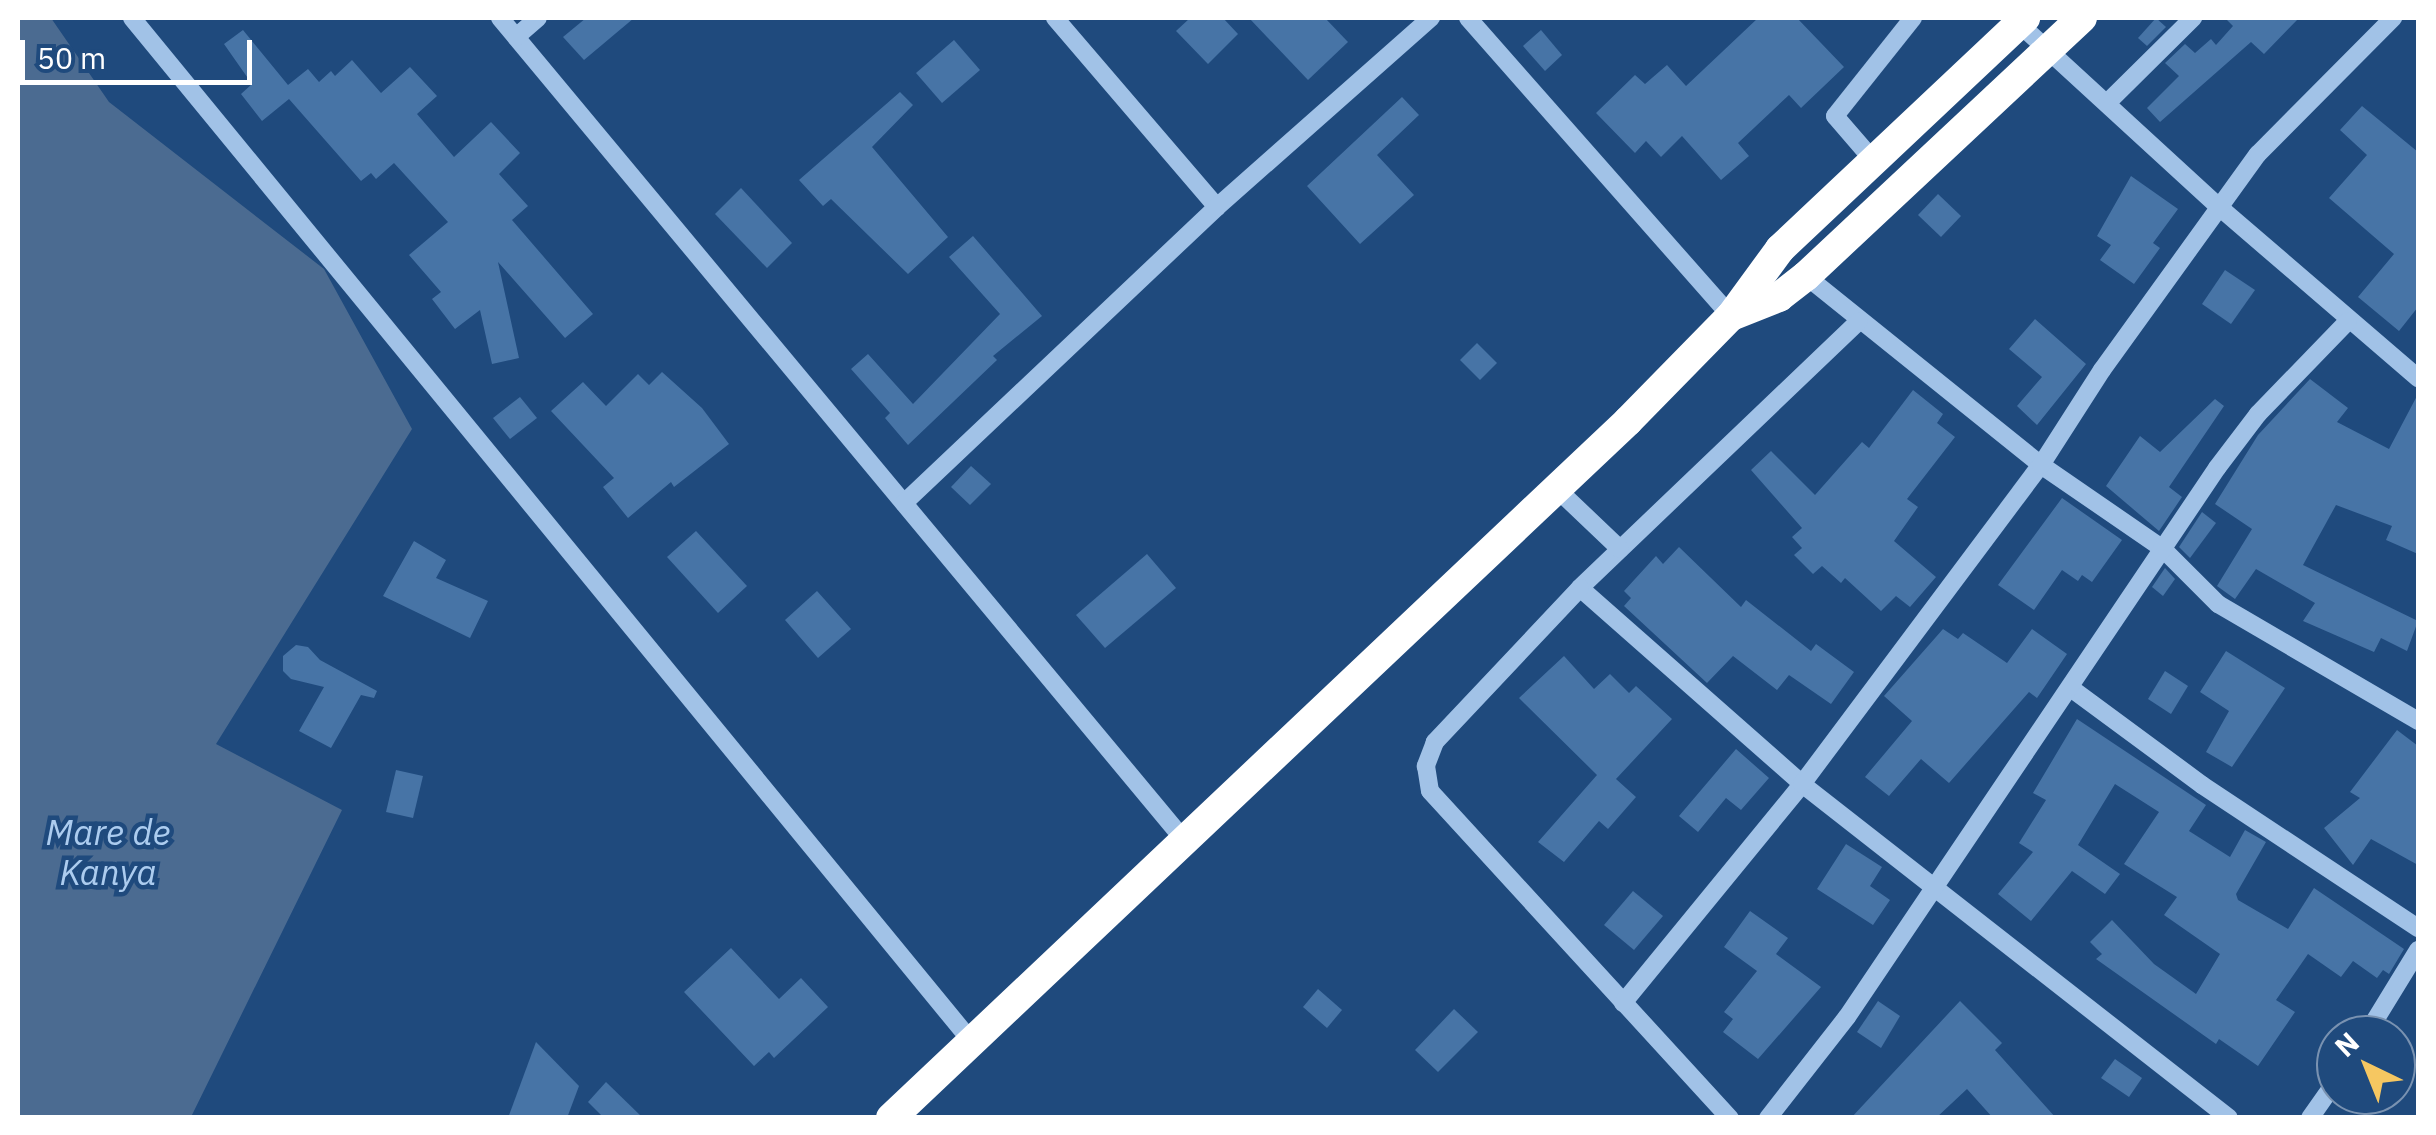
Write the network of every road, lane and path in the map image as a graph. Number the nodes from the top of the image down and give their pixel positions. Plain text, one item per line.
1 (132, 18) edge
2 (500, 18) edge
3 (538, 18) edge
4 (1055, 18) edge
5 (1431, 18) edge
6 (1468, 18) edge
7 (1912, 18) edge
8 (2082, 18) edge
9 (2193, 18) edge
10 (2393, 18) edge
11 (2018, 20) edge
12 (516, 37) junction
13 (2049, 50) junction
14 (2108, 102) junction
15 (1873, 160) junction
16 (2218, 206) junction
17 (1217, 207) junction
18 (1806, 276) junction
19 (1731, 316) junction
20 (1859, 321) junction
21 (2348, 321) junction
22 (2418, 378) edge
23 (2041, 466) junction
24 (1557, 489) junction
25 (904, 504) junction
26 (2163, 548) junction
27 (1620, 549) junction
28 (1580, 588) junction
29 (2072, 689) junction
30 (2418, 721) edge
31 (1802, 784) junction
32 (1185, 841) junction
33 (1933, 888) junction
34 (2418, 928) edge
35 (2418, 950) edge
36 (1623, 1003) junction
37 (2378, 1015) edge
38 (971, 1041) junction
39 (891, 1118) edge
40 (1730, 1118) edge
41 (1768, 1118) edge
42 (2229, 1118) edge

1 - 38 street
2 - 12 street
3 - 12 street
4 - 17 street
5 - 17 street
6 - 19 street
7 - 15 street
8 - 13 highway
9 - 14 street
10 - 16 street
11 - 13 street
11 - 15 highway
12 - 25 street
13 - 14 street
13 - 18 highway
14 - 16 street
15 - 19 highway
16 - 21 street
16 - 23 street
17 - 25 street
18 - 19 highway
18 - 20 street
19 - 24 highway
20 - 23 street
20 - 27 street
21 - 22 street
21 - 26 street
23 - 26 street
23 - 31 street
24 - 27 street
24 - 32 highway
25 - 32 street
26 - 29 street
26 - 30 street
27 - 28 street
28 - 31 street
28 - 36 street
29 - 33 street
29 - 34 street
31 - 33 street
31 - 36 street
32 - 38 highway
33 - 41 street
33 - 42 street
35 - 37 street
36 - 40 street
38 - 39 highway

